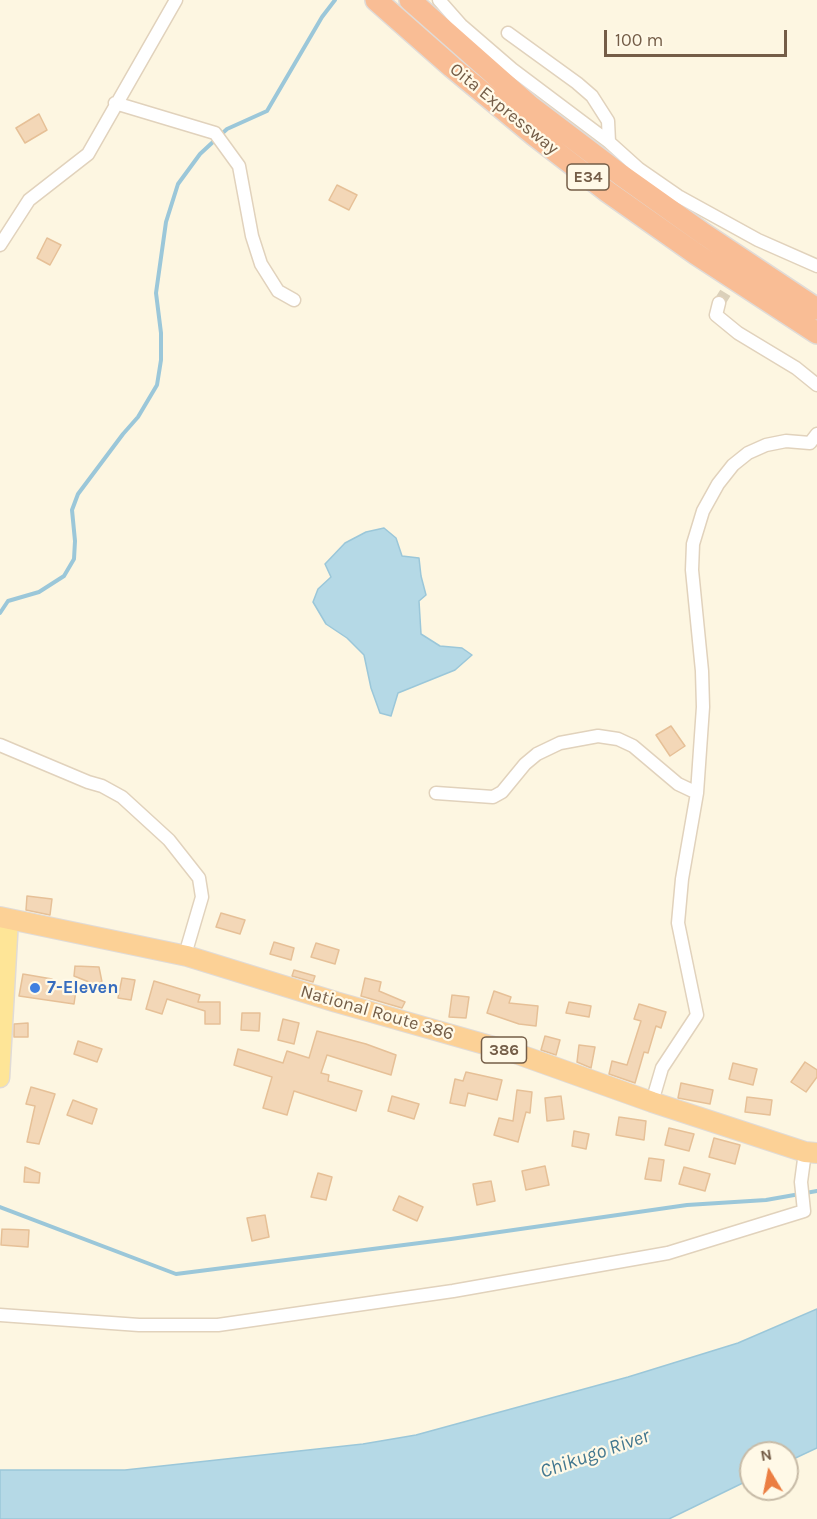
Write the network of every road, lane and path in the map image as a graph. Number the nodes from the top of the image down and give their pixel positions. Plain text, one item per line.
1 (176, 0) edge
2 (376, 0) edge
3 (410, 0) edge
4 (439, 0) edge
5 (508, 33) dead end
6 (116, 103) junction
7 (609, 142) junction
8 (758, 240) junction
9 (0, 245) edge
10 (750, 254) dead end
11 (817, 266) edge
12 (294, 300) dead end
13 (719, 303) dead end
14 (817, 309) edge
15 (817, 333) edge
16 (817, 385) edge
17 (817, 434) edge
18 (0, 745) edge
19 (697, 793) junction
20 (436, 794) dead end
21 (4, 918) edge
22 (187, 956) junction
23 (0, 1078) edge
24 (652, 1102) junction
25 (811, 1153) edge
26 (0, 1315) edge

1 - 6 street
2 - 15 highway, Oita Expressway / E34
3 - 14 highway, Oita Expressway / E34
4 - 7 street
5 - 7 street
6 - 9 street
6 - 12 street
7 - 8 street
8 - 10 street
8 - 11 street
13 - 16 street
17 - 19 street
18 - 22 street
19 - 20 street
19 - 24 street
21 - 22 highway, National Route 386 / 386
21 - 23 main road
22 - 24 highway, National Route 386 / 386
24 - 25 highway, National Route 386 / 386
25 - 26 street

